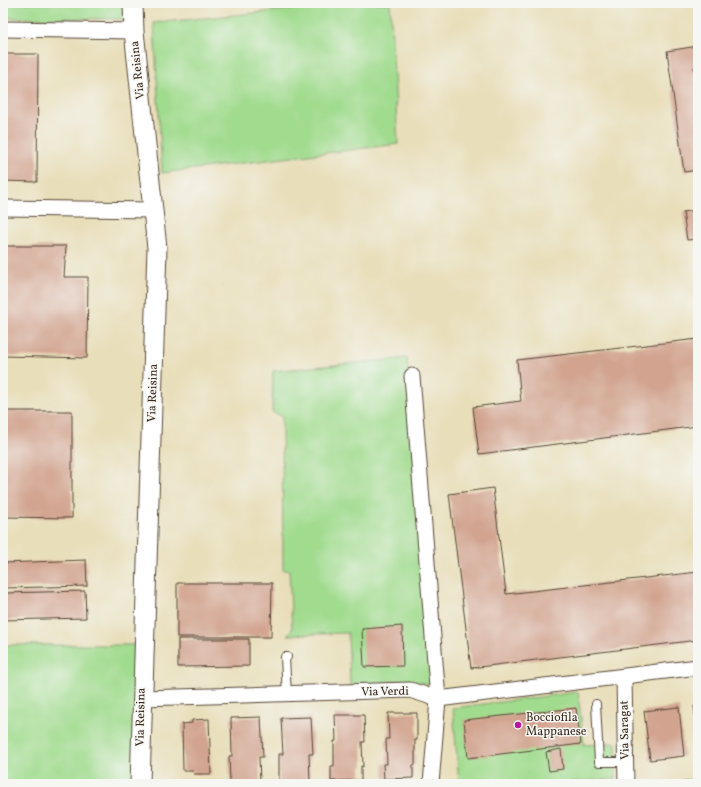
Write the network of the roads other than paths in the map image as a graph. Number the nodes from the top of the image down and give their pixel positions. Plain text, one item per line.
1 (133, 3) edge
2 (3, 29) edge
3 (134, 31) junction
4 (3, 208) edge
5 (154, 210) junction
6 (412, 376) dead end
7 (288, 657) dead end
8 (698, 667) edge
9 (624, 676) junction
10 (286, 695) junction
11 (142, 698) junction
12 (438, 699) junction
13 (596, 704) dead end
14 (626, 762) junction
15 (140, 784) edge
16 (431, 784) edge
17 (626, 784) edge

1 - 3 street, Via Reisina
2 - 3 street
3 - 5 street, Via Reisina
4 - 5 street
5 - 11 street, Via Reisina
6 - 12 street
7 - 10 lane
8 - 9 street, Via Verdi
9 - 12 street, Via Verdi
9 - 14 street, Via Saragat
10 - 11 street, Via Verdi
10 - 12 street, Via Verdi
11 - 15 street, Via Reisina
12 - 16 street
13 - 14 lane
14 - 17 street, Via Saragat

